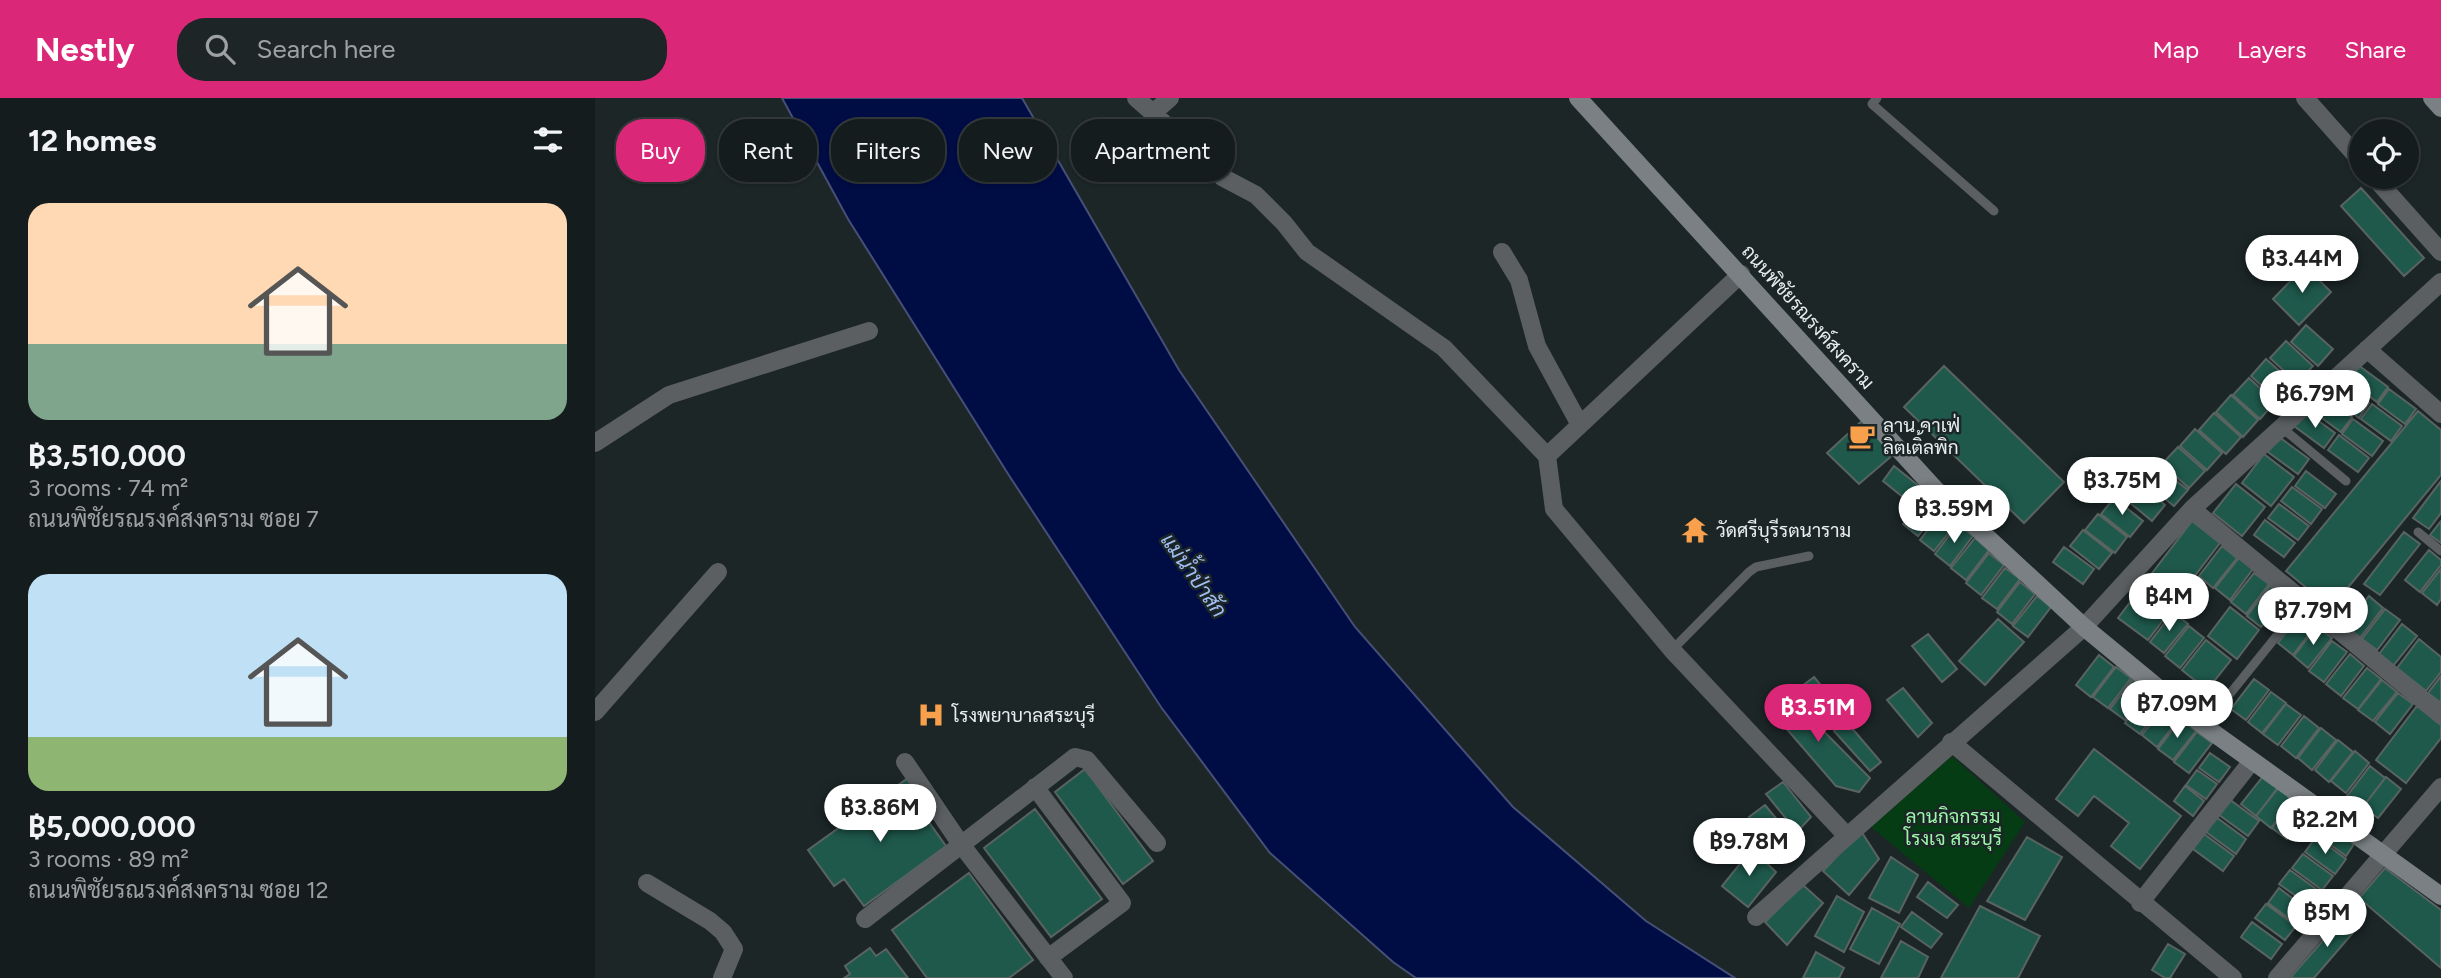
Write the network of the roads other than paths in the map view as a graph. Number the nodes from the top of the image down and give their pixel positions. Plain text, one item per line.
1 (1136, 98) edge
2 (1170, 98) edge
3 (1579, 98) edge
4 (1877, 98) edge
5 (2305, 98) edge
6 (2432, 98) edge
7 (2441, 108) edge
8 (1153, 113) junction
9 (2349, 148) edge
10 (2385, 189) edge
11 (1994, 211) dead end
12 (1502, 252) dead end
13 (2441, 252) edge
14 (1741, 274) junction
15 (2441, 282) edge
16 (869, 331) dead end
17 (2367, 349) junction
18 (2441, 414) edge
19 (1580, 425) junction
20 (2281, 427) junction
21 (595, 443) edge
22 (1546, 456) junction
23 (2346, 481) dead end
24 (2192, 509) junction
25 (2418, 532) dead end
26 (2441, 551) edge
27 (1809, 556) dead end
28 (718, 572) dead end
29 (2304, 602) junction
30 (2084, 627) junction
31 (1672, 650) junction
32 (595, 712) edge
33 (2441, 715) edge
34 (2204, 726) junction
35 (1951, 742) junction
36 (2252, 761) junction
37 (905, 762) dead end
38 (1035, 787) junction
39 (2441, 787) edge
40 (1847, 836) junction
41 (960, 843) junction
42 (1157, 843) dead end
43 (2382, 855) junction
44 (647, 883) dead end
45 (2441, 896) edge
46 (2140, 903) junction
47 (1756, 917) dead end
48 (865, 919) dead end
49 (1048, 958) junction
50 (722, 978) edge
51 (1064, 978) edge
52 (2233, 978) edge
53 (2277, 978) edge

1 - 8 street
2 - 8 street
3 - 14 street, ถนนพิชัยรณรงค์สงคราม
4 - 11 lane
5 - 9 street
6 - 7 street
8 - 22 street
10 - 13 street
12 - 19 street
14 - 19 street
14 - 30 street, ถนนพิชัยรณรงค์สงคราม
15 - 17 street
16 - 21 street
17 - 18 street
17 - 20 street
19 - 22 street
20 - 23 lane
20 - 24 street
22 - 31 street
24 - 29 street
24 - 30 street
25 - 26 lane
27 - 31 lane
28 - 32 street
29 - 33 street
29 - 34 lane
30 - 34 street, ถนนพิชัยรณรงค์สงคราม
30 - 35 street
31 - 40 street
34 - 36 street, ถนนพิชัยรณรงค์สงคราม
35 - 40 street
35 - 46 street
36 - 43 street, ถนนพิชัยรณรงค์สงคราม
36 - 46 street
37 - 41 street
38 - 41 street
38 - 42 street
38 - 49 street
39 - 43 street
40 - 47 street
41 - 48 street
41 - 49 street
43 - 45 street, ถนนพิชัยรณรงค์สงคราม
43 - 53 street
44 - 50 street
46 - 52 street
49 - 51 street

